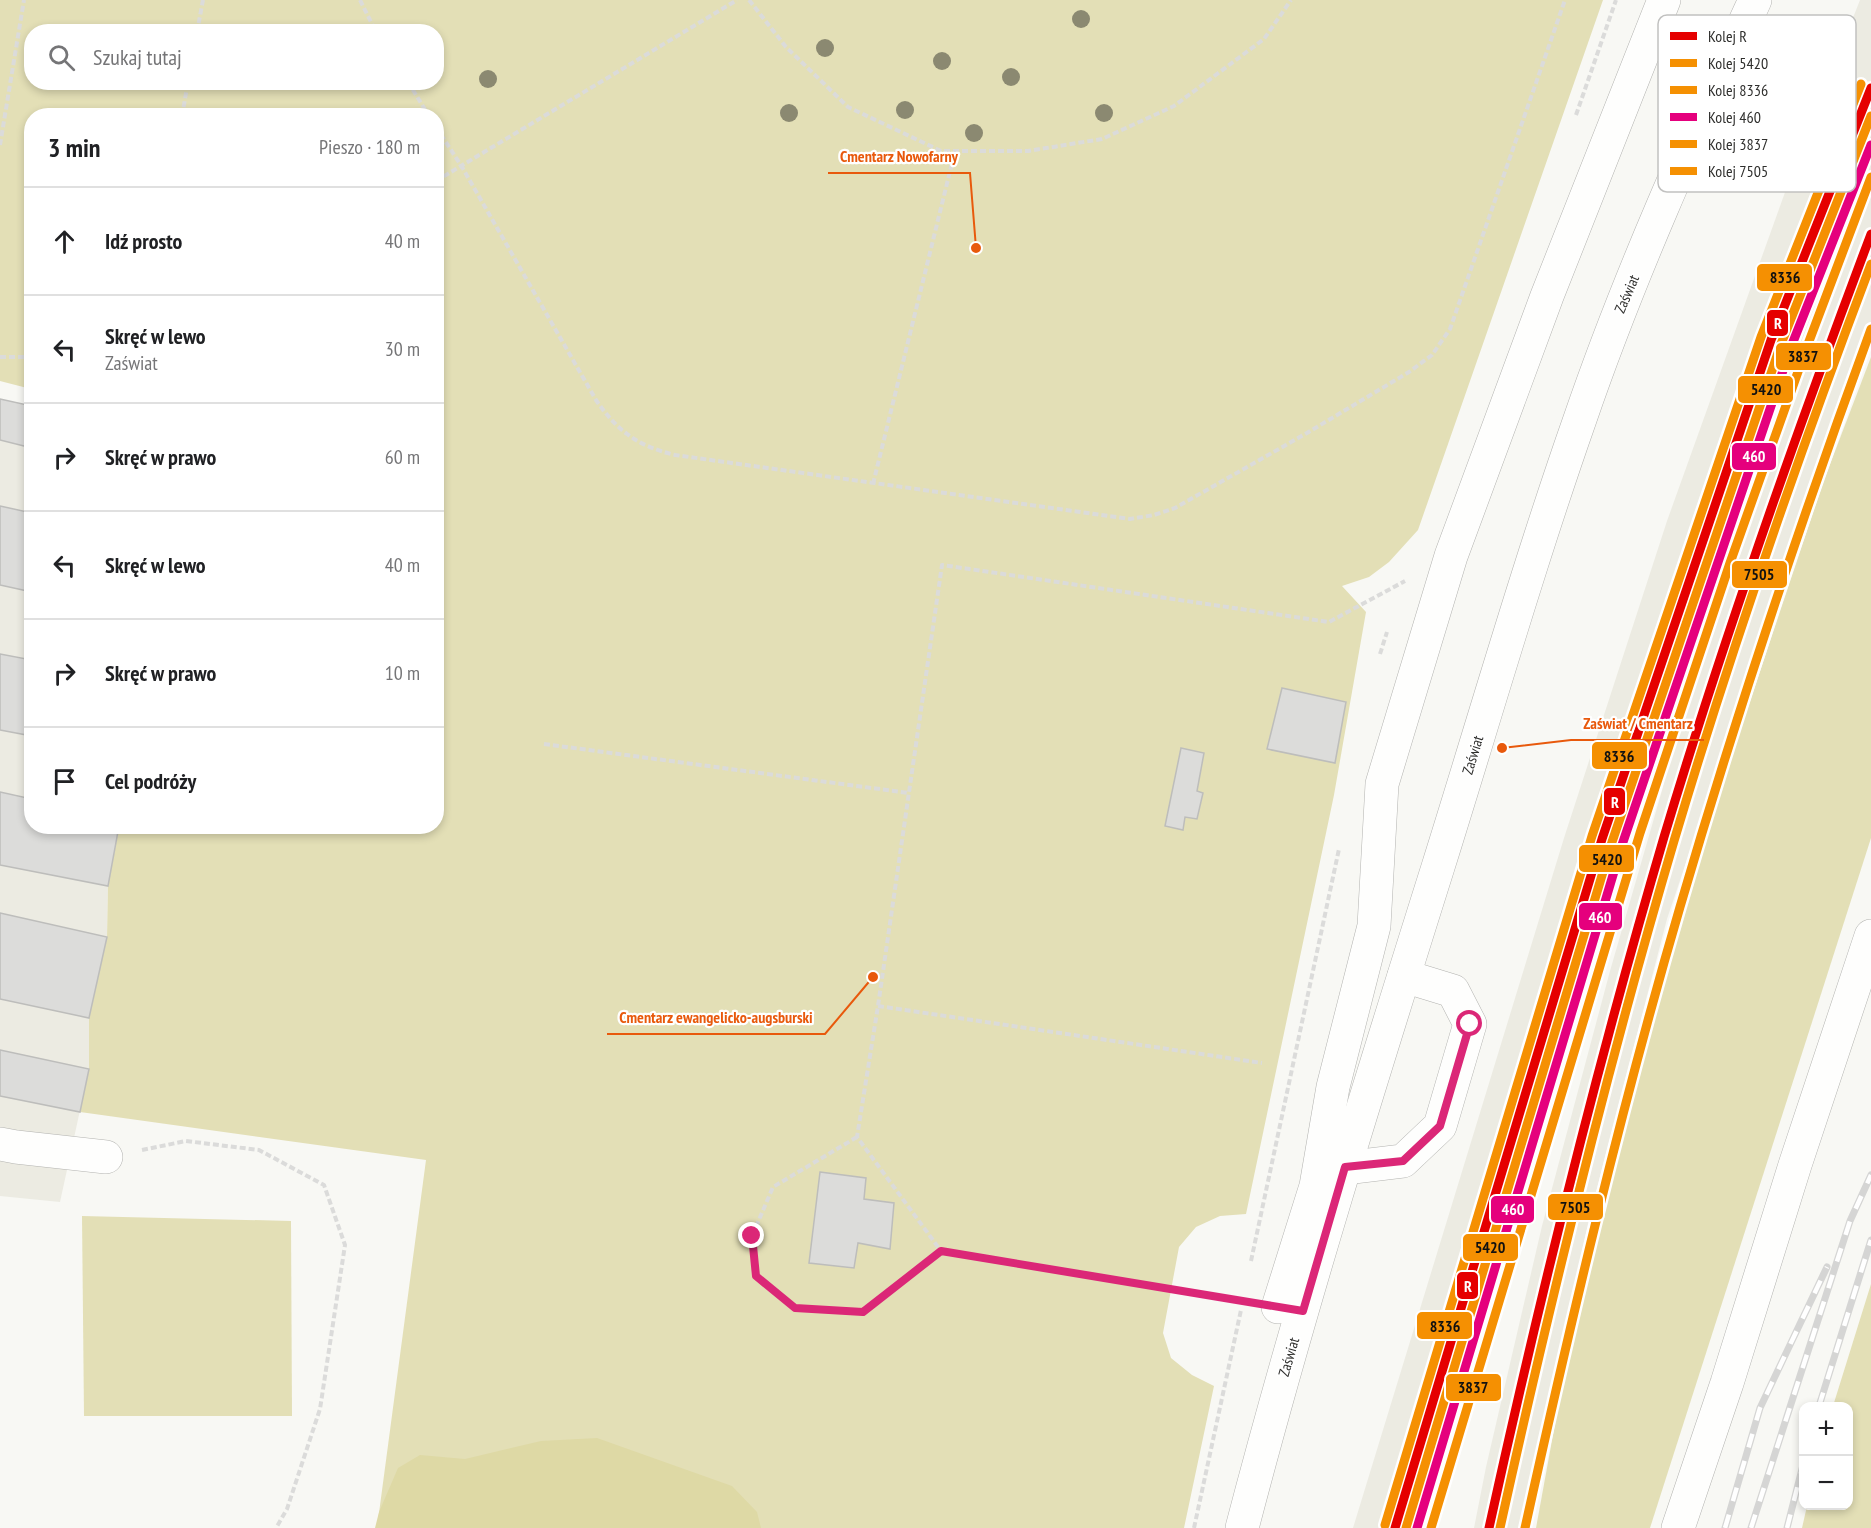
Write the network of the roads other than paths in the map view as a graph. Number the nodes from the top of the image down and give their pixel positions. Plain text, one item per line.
1 (1664, 0) edge
2 (1755, 0) edge
3 (1658, 15) edge
4 (1658, 15) edge
5 (1748, 15) edge
6 (1671, 192) edge
7 (1871, 936) edge
8 (1404, 976) junction
9 (0, 1144) edge
10 (106, 1157) road end
11 (1345, 1167) junction
12 (1278, 1306) road end
13 (1242, 1528) edge
14 (1678, 1528) edge

1 - 3 street
2 - 5 street, Zaświat
4 - 12 street
6 - 8 street, Zaświat
7 - 14 street
8 - 11 street, Zaświat
8 - 11 street
9 - 10 street
11 - 13 street, Zaświat

